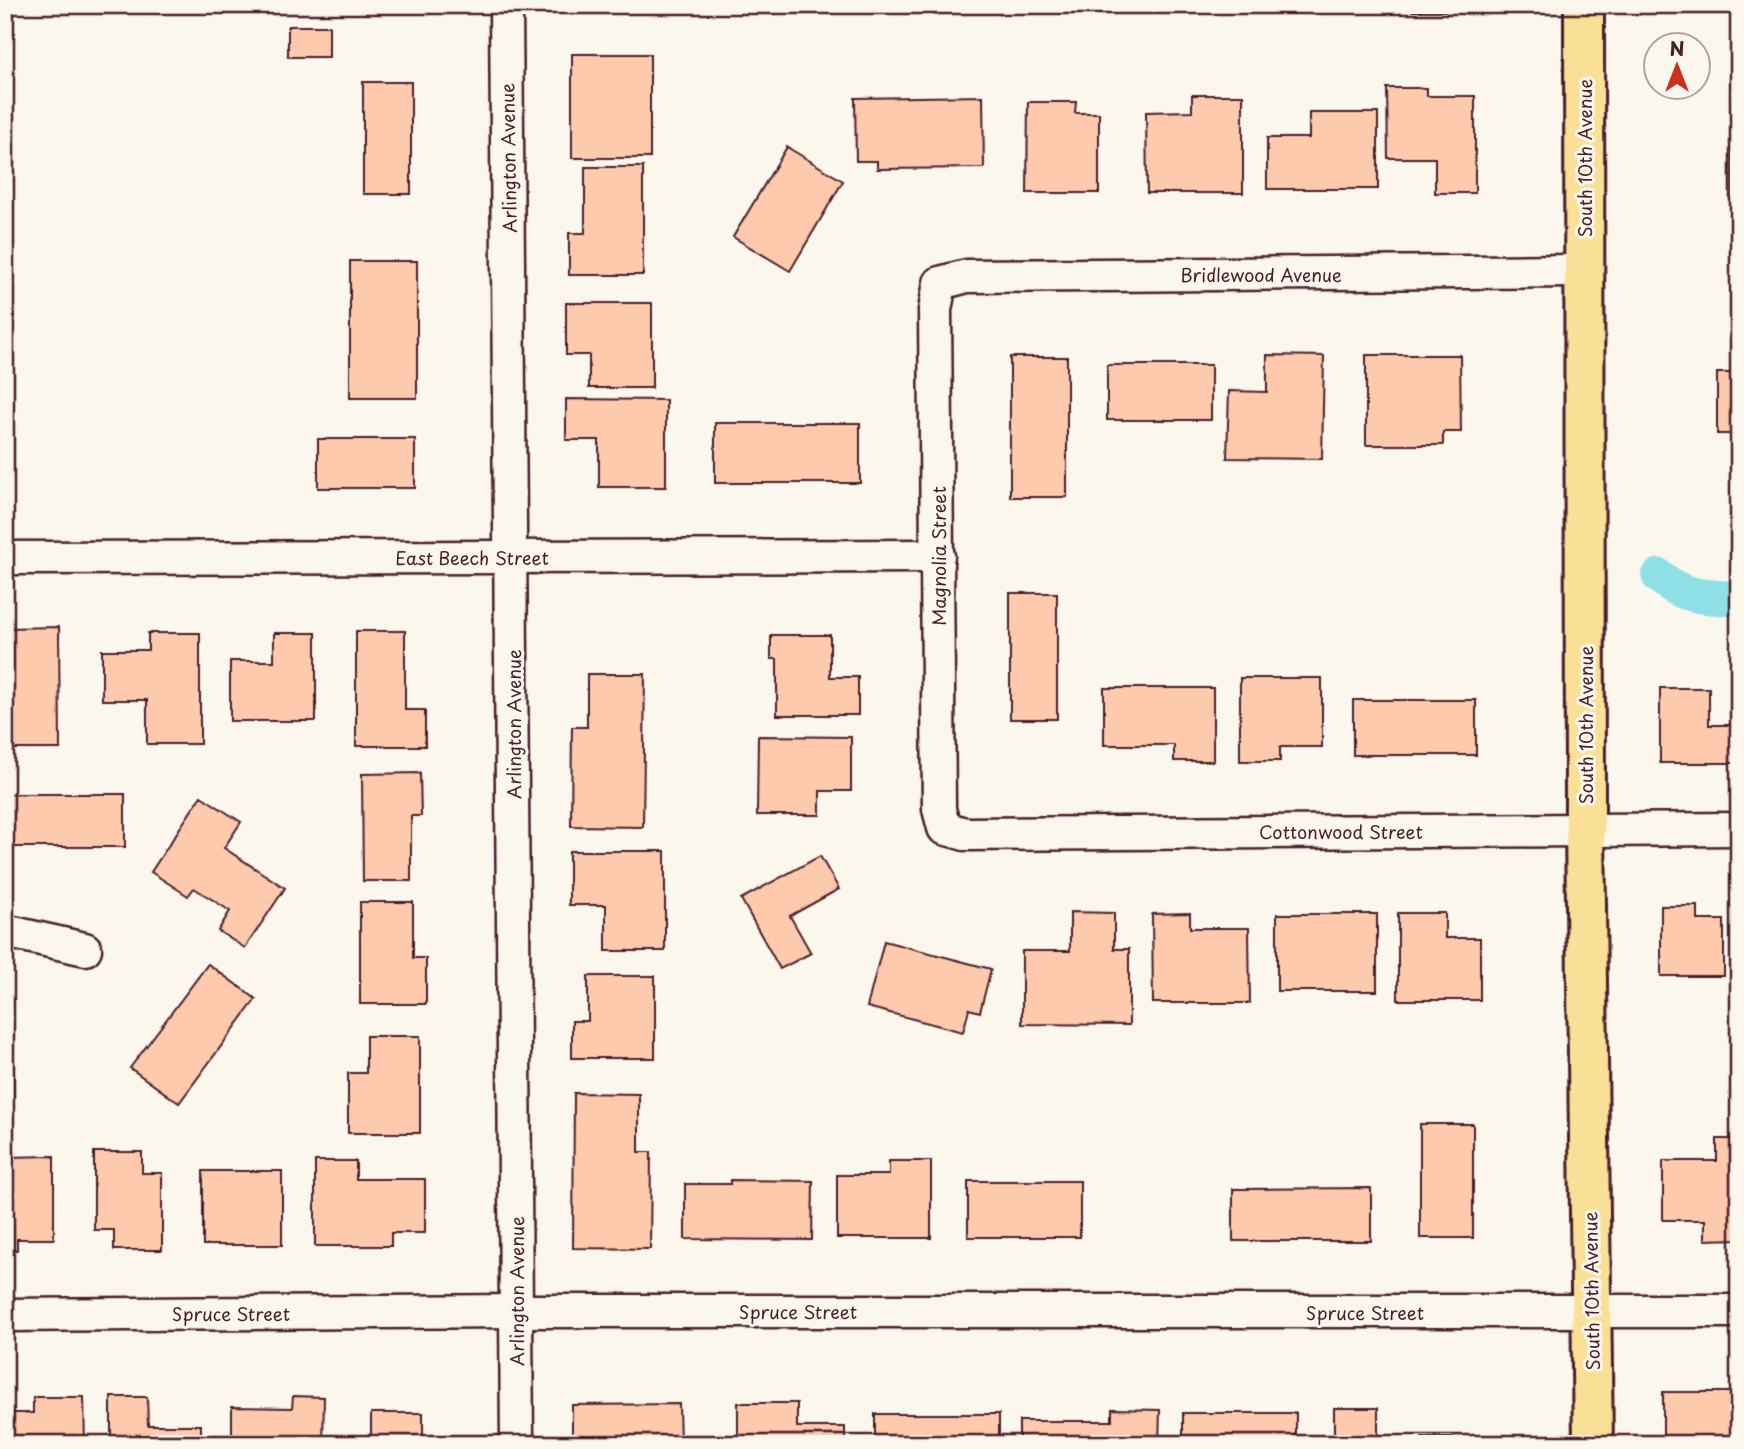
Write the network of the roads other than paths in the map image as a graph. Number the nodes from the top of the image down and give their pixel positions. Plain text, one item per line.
1 (506, 5) edge
2 (1584, 5) edge
3 (1584, 271) junction
4 (940, 283) joint
5 (512, 556) junction
6 (938, 556) junction
7 (5, 558) edge
8 (944, 828) joint
9 (1585, 829) junction
10 (1739, 829) edge
11 (5, 931) edge
12 (85, 949) dead end
13 (516, 1311) junction
14 (1739, 1311) edge
15 (1591, 1313) junction
16 (5, 1315) edge
17 (517, 1444) edge
18 (1593, 1444) edge

1 - 5 street, Arlington Avenue
2 - 3 main road, South 10th Avenue
3 - 4 street, Bridlewood Avenue
3 - 9 main road, South 10th Avenue
4 - 6 street, Magnolia Street
5 - 6 street, East Beech Street
5 - 7 street, East Beech Street
5 - 13 street, Arlington Avenue
6 - 8 street, Magnolia Street
8 - 9 street, Cottonwood Street
9 - 10 street, Cottonwood Street
9 - 15 main road, South 10th Avenue
11 - 12 street
13 - 15 street, Spruce Street
13 - 16 street, Spruce Street
13 - 17 street, Arlington Avenue
14 - 15 street, Spruce Street
15 - 18 main road, South 10th Avenue

